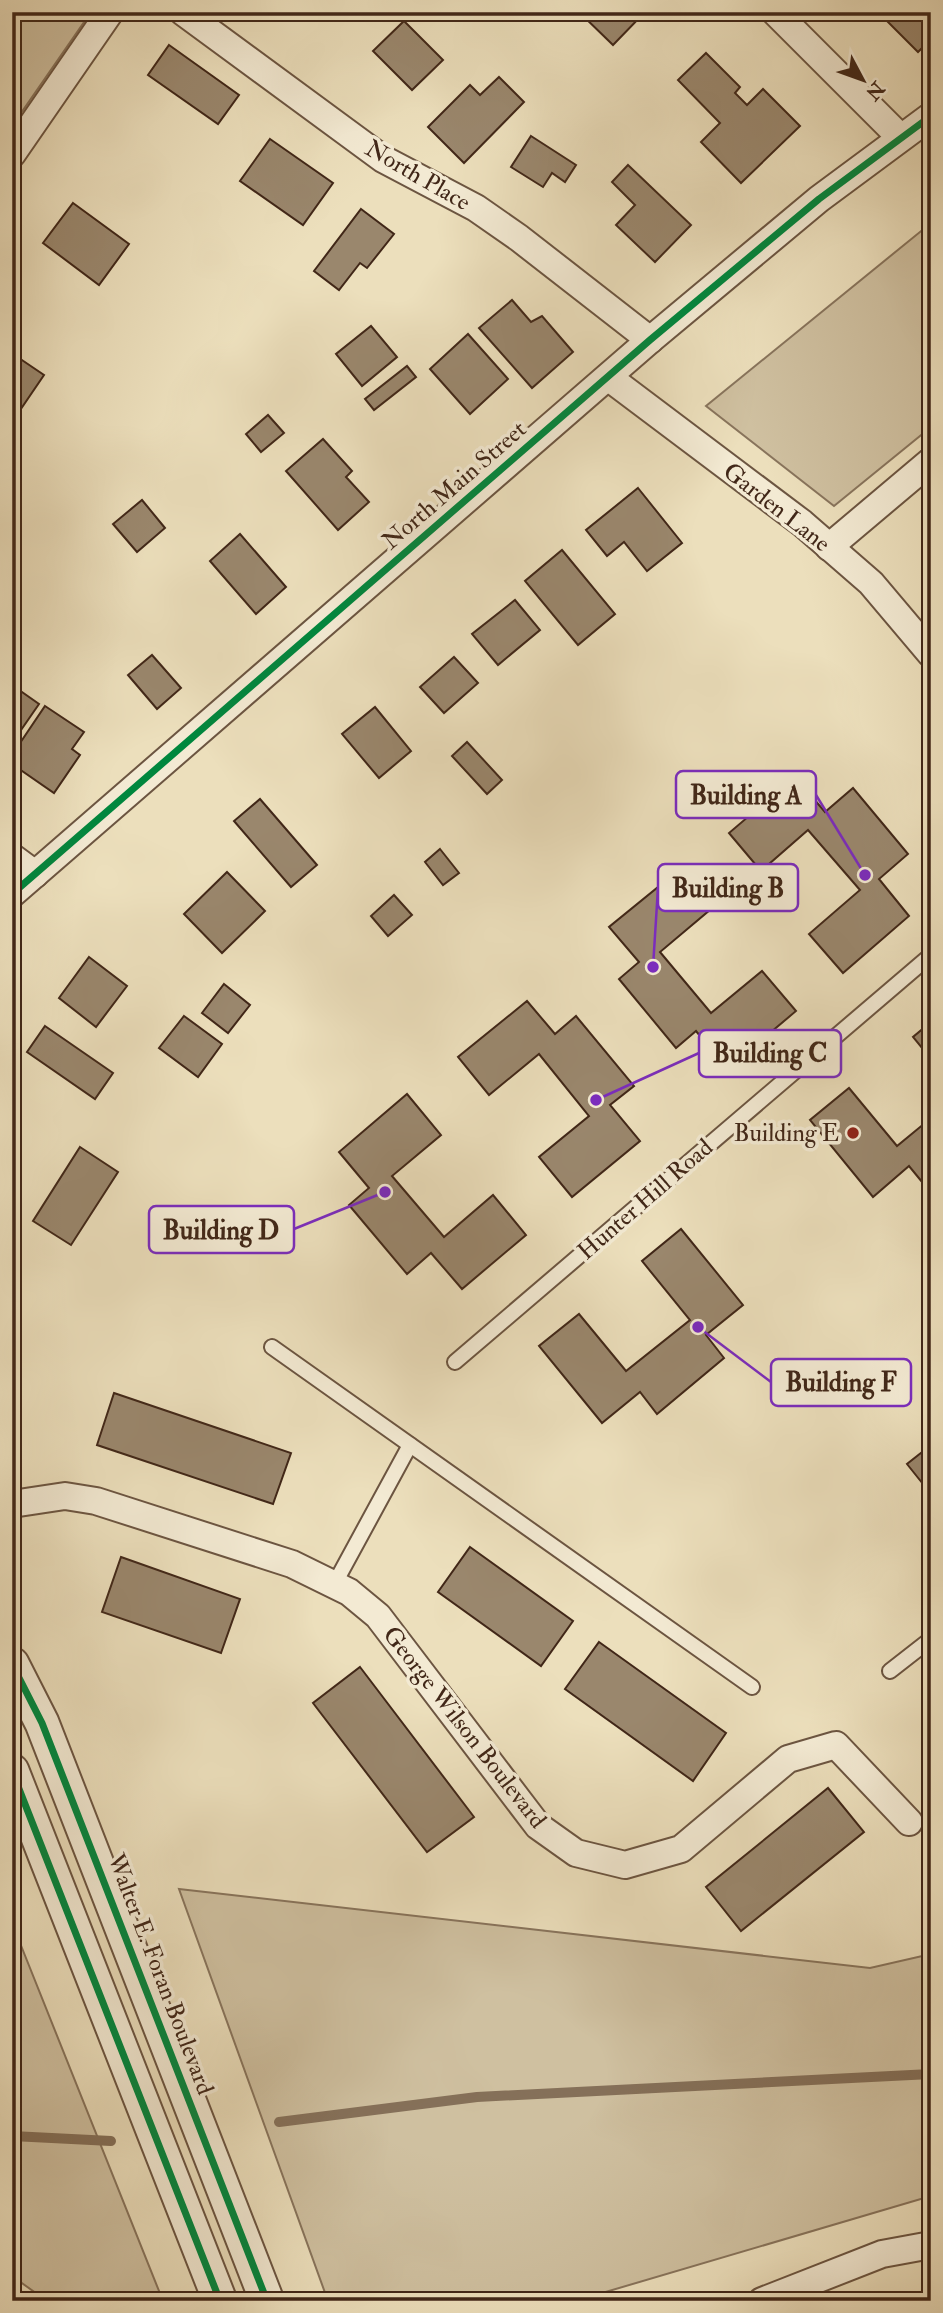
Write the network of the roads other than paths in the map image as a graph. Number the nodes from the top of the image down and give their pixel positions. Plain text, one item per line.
1 (110, 12) edge
2 (183, 12) edge
3 (775, 12) edge
4 (931, 116) edge
5 (900, 137) junction
6 (12, 155) edge
7 (650, 340) junction
8 (608, 377) junction
9 (931, 461) edge
10 (829, 547) junction
11 (931, 654) edge
12 (12, 857) edge
13 (35, 874) junction
14 (12, 894) edge
15 (931, 955) edge
16 (272, 1347) dead end
17 (455, 1362) dead end
18 (410, 1445) junction
19 (12, 1504) edge
20 (335, 1583) junction
21 (931, 1639) edge
22 (12, 1664) edge
23 (890, 1671) dead end
24 (752, 1687) dead end
25 (12, 1771) edge
26 (909, 1822) dead end
27 (931, 2245) edge
28 (220, 2301) edge
29 (267, 2301) edge
30 (762, 2301) edge

1 - 6 street
2 - 7 street, North Place
3 - 5 street
4 - 5 street, North Main Street
5 - 7 street, North Main Street
7 - 8 street, North Main Street
8 - 10 street, Garden Lane
8 - 13 street, North Main Street
9 - 10 street
10 - 11 street, Garden Lane
12 - 13 street
13 - 14 street, North Main Street
15 - 17 lane, Hunter Hill Road
16 - 18 lane
18 - 20 lane
18 - 24 lane
19 - 20 street, George Wilson Boulevard
20 - 26 street, George Wilson Boulevard
21 - 23 lane
22 - 29 street, Walter E. Foran Boulevard
25 - 28 street
27 - 30 street

